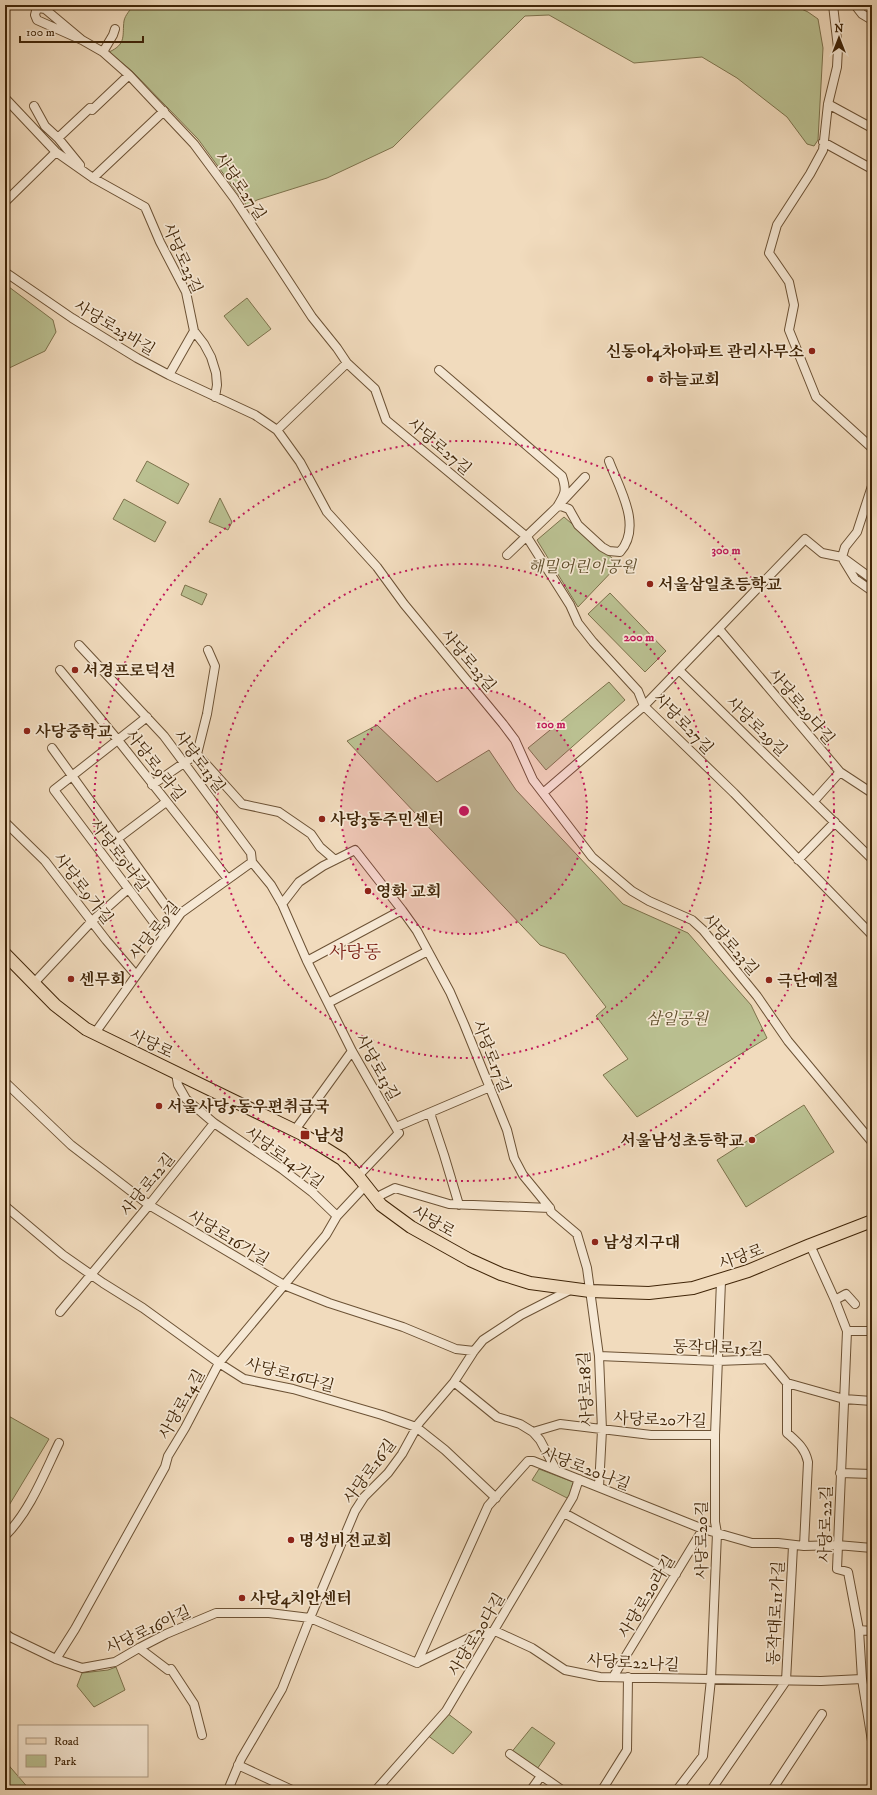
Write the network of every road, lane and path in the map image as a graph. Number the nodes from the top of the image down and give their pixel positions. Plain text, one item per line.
1 (833, 5) edge
2 (855, 5) edge
3 (872, 20) edge
4 (115, 29) dead end
5 (82, 40) junction
6 (103, 52) junction
7 (129, 75) junction
8 (5, 98) edge
9 (828, 104) junction
10 (34, 106) dead end
11 (164, 111) junction
12 (872, 128) edge
13 (58, 138) junction
14 (824, 142) junction
15 (56, 152) junction
16 (872, 169) edge
17 (86, 172) junction
18 (93, 178) junction
19 (5, 202) edge
20 (5, 272) edge
21 (194, 331) junction
22 (347, 363) junction
23 (440, 370) dead end
24 (169, 376) junction
25 (215, 397) junction
26 (277, 430) junction
27 (872, 448) edge
28 (609, 461) dead end
29 (585, 477) dead end
30 (872, 486) edge
31 (557, 507) junction
32 (528, 537) junction
33 (507, 555) dead end
34 (842, 557) junction
35 (872, 579) edge
36 (872, 591) edge
37 (719, 629) junction
38 (80, 645) dead end
39 (208, 650) dead end
40 (60, 670) dead end
41 (680, 671) junction
42 (644, 706) junction
43 (147, 717) junction
44 (117, 739) junction
45 (52, 748) dead end
46 (197, 754) junction
47 (183, 762) junction
48 (840, 772) junction
49 (72, 777) junction
50 (152, 785) junction
51 (543, 793) junction
52 (872, 793) edge
53 (814, 801) junction
54 (166, 802) junction
55 (5, 822) edge
56 (835, 822) junction
57 (117, 839) junction
58 (339, 858) junction
59 (872, 859) edge
60 (798, 860) junction
61 (252, 862) junction
62 (228, 879) junction
63 (128, 889) junction
64 (282, 904) junction
65 (402, 910) junction
66 (176, 920) junction
67 (92, 921) junction
68 (872, 935) edge
69 (164, 936) junction
70 (428, 951) junction
71 (5, 954) edge
72 (307, 961) junction
73 (136, 975) junction
74 (34, 984) junction
75 (328, 1004) junction
76 (95, 1033) junction
77 (352, 1051) junction
78 (176, 1073) junction
79 (5, 1082) edge
80 (490, 1087) junction
81 (430, 1113) junction
82 (214, 1123) junction
83 (396, 1127) junction
84 (295, 1130) junction
85 (871, 1139) edge
86 (362, 1181) junction
87 (376, 1198) junction
88 (149, 1205) junction
89 (459, 1205) junction
90 (5, 1206) edge
91 (550, 1208) junction
92 (337, 1216) junction
93 (872, 1221) edge
94 (810, 1245) junction
95 (91, 1274) junction
96 (721, 1280) junction
97 (284, 1285) junction
98 (572, 1289) junction
99 (590, 1291) junction
100 (835, 1300) junction
101 (855, 1304) dead end
102 (60, 1312) dead end
103 (847, 1331) junction
104 (872, 1332) edge
105 (474, 1351) junction
106 (599, 1356) junction
107 (718, 1361) junction
108 (219, 1363) junction
109 (454, 1382) junction
110 (787, 1383) junction
111 (844, 1399) junction
112 (872, 1401) edge
113 (416, 1428) junction
114 (602, 1430) junction
115 (533, 1432) junction
116 (715, 1435) junction
117 (59, 1443) dead end
118 (556, 1470) junction
119 (840, 1473) junction
120 (872, 1474) edge
121 (579, 1479) junction
122 (599, 1487) junction
123 (496, 1498) junction
124 (564, 1513) junction
125 (703, 1529) junction
126 (717, 1533) junction
127 (5, 1536) edge
128 (837, 1545) junction
129 (793, 1546) junction
130 (804, 1546) junction
131 (872, 1548) edge
132 (676, 1574) junction
133 (310, 1618) junction
134 (859, 1630) junction
135 (494, 1631) junction
136 (872, 1631) edge
137 (5, 1633) edge
138 (139, 1648) junction
139 (56, 1659) junction
140 (417, 1663) junction
141 (613, 1677) junction
142 (628, 1677) junction
143 (711, 1679) junction
144 (862, 1679) junction
145 (786, 1681) junction
146 (822, 1714) dead end
147 (202, 1735) dead end
148 (872, 1741) edge
149 (510, 1754) dead end
150 (238, 1765) junction
151 (541, 1776) junction
152 (228, 1790) edge
153 (292, 1790) edge
154 (376, 1790) edge
155 (531, 1790) edge
156 (562, 1790) edge
157 (602, 1790) edge
158 (677, 1790) edge
159 (711, 1790) edge
160 (772, 1790) edge

1 - 9 street
2 - 3 street
4 - 6 street
5 - 5 street, 사당로27길
5 - 6 street, 사당로27길
6 - 7 street, 사당로27길
7 - 11 street, 사당로27길
7 - 13 street
8 - 15 street, 사당로23길
9 - 12 street
9 - 14 street
10 - 13 street
11 - 18 street
11 - 22 street, 사당로27길
13 - 17 street
14 - 16 street
14 - 27 street
15 - 17 street, 사당로23길
15 - 19 street
17 - 18 street, 사당로23길
18 - 21 street, 사당로23길
20 - 24 street, 사당로23바길
21 - 24 street
21 - 25 street, 사당로23길
22 - 26 street
22 - 32 street, 사당로27길
23 - 31 street
24 - 25 street, 사당로23바길
25 - 26 street, 사당로23길
26 - 51 street, 사당로23길
28 - 31 street
29 - 31 street
30 - 34 street
31 - 32 street
32 - 33 street
32 - 42 street, 사당로27길
34 - 35 street
34 - 36 street
34 - 37 street
37 - 41 street
37 - 48 street, 사당로29다길
38 - 43 street, 사당로13길
39 - 46 street
40 - 44 street, 사당로9라길
41 - 42 street
41 - 53 street, 사당로29길
42 - 51 street
42 - 60 street, 사당로27길
43 - 44 street
43 - 47 street, 사당로13길
44 - 49 street
44 - 50 street, 사당로9라길
45 - 49 street
46 - 47 street
46 - 58 street
47 - 50 street
47 - 61 street, 사당로13길
48 - 52 street, 사당로29다길
48 - 53 street
49 - 57 street
49 - 63 street, 사당로9나길
50 - 54 street, 사당로9라길
51 - 85 street, 사당로23길
53 - 56 street, 사당로29길
54 - 57 street
54 - 62 street, 사당로9라길
55 - 67 street, 사당로9가길
56 - 59 street, 사당로29길
56 - 60 street
57 - 66 street
58 - 64 street
58 - 65 street, 사당로17길
60 - 68 street, 사당로27길
61 - 62 street, 사당로9길
61 - 64 street, 사당로13길
62 - 66 street, 사당로9길
63 - 67 street
63 - 69 street, 사당로9나길
64 - 72 street, 사당로13길
65 - 70 street, 사당로17길
65 - 72 street
66 - 69 street, 사당로9길
67 - 73 street, 사당로9가길
67 - 74 street
69 - 73 street, 사당로9길
70 - 75 street
70 - 80 street, 사당로17길
71 - 74 main road, 사당로
72 - 75 street, 사당로13길
73 - 76 street, 사당로9길
74 - 76 main road, 사당로
75 - 77 street, 사당로13길
76 - 78 main road, 사당로
77 - 83 street, 사당로13길
77 - 84 street
78 - 82 street
78 - 84 main road, 사당로
79 - 88 street, 사당로16가길
80 - 81 street
80 - 91 street, 사당로17길
81 - 83 street
81 - 89 street
82 - 88 street, 사당로12길
82 - 92 street, 사당로14가길
83 - 86 street
84 - 86 main road, 사당로
86 - 87 main road, 사당로
86 - 92 street, 사당로14길
87 - 89 street
87 - 98 main road, 사당로
88 - 95 street, 사당로12길
88 - 97 street, 사당로16가길
89 - 91 street
90 - 95 street, 사당로16다길
91 - 99 street, 사당로17길
92 - 97 street, 사당로14길
93 - 94 main road, 사당로
94 - 96 main road, 사당로
94 - 100 street, 사당로22길
95 - 102 street, 사당로12길
95 - 108 street, 사당로16다길
96 - 99 main road, 사당로
96 - 107 street, 사당로20길
97 - 105 street, 사당로16가길
97 - 108 street, 사당로14길
98 - 99 main road, 사당로
98 - 105 street, 사당로16길
99 - 106 street, 사당로18길
100 - 101 street
100 - 103 street, 사당로22길
103 - 104 street
103 - 111 street, 사당로22길
105 - 109 street, 사당로16길
106 - 107 street, 동작대로15길
106 - 114 street, 사당로18길
107 - 110 street, 동작대로15길
107 - 116 street, 사당로20길
108 - 113 street, 사당로16다길
108 - 139 street, 사당로14길
109 - 113 street, 사당로16길
109 - 115 street
110 - 111 street
110 - 130 street
111 - 112 street
111 - 119 street, 사당로22길
113 - 123 street, 사당로16다길
113 - 133 street, 사당로16길
114 - 115 street, 사당로20가길
114 - 116 street, 사당로20가길
114 - 122 street, 사당로18길
115 - 118 street
116 - 126 street, 사당로20길
117 - 127 street
118 - 121 street, 사당로20나길
118 - 123 street, 사당로20나길
119 - 120 street
119 - 128 street, 사당로22길
121 - 122 street, 사당로20나길
121 - 124 street, 사당로20다길
122 - 125 street, 사당로20나길
123 - 140 street, 사당로20나길
124 - 132 street
124 - 135 street, 사당로20다길
125 - 126 street, 사당로20나길
125 - 132 street, 사당로20라길
126 - 129 street, 사당로20나길
126 - 143 street, 사당로20길
128 - 130 street, 사당로20나길
128 - 131 street, 사당로20나길
128 - 134 street, 사당로22길
129 - 130 street, 사당로20나길
129 - 145 street, 동작대로11가길
132 - 141 street, 사당로20라길
133 - 138 street, 사당로16아길
133 - 140 street
133 - 150 street, 사당로16길
134 - 136 street
134 - 144 street, 사당로22길
135 - 140 street
135 - 141 street, 사당로22나길
135 - 154 street, 사당로20다길
137 - 139 street, 사당로16아길
138 - 139 street, 사당로16아길
138 - 147 street
141 - 142 street, 사당로22나길
142 - 143 street, 사당로22나길
142 - 157 street
143 - 145 street, 사당로22나길
143 - 158 street, 사당로20길
144 - 145 street, 사당로22나길
144 - 148 street, 사당로22길
145 - 159 street
146 - 160 street
149 - 151 street
150 - 152 street, 사당로16길
150 - 153 street
151 - 155 street
151 - 156 street

